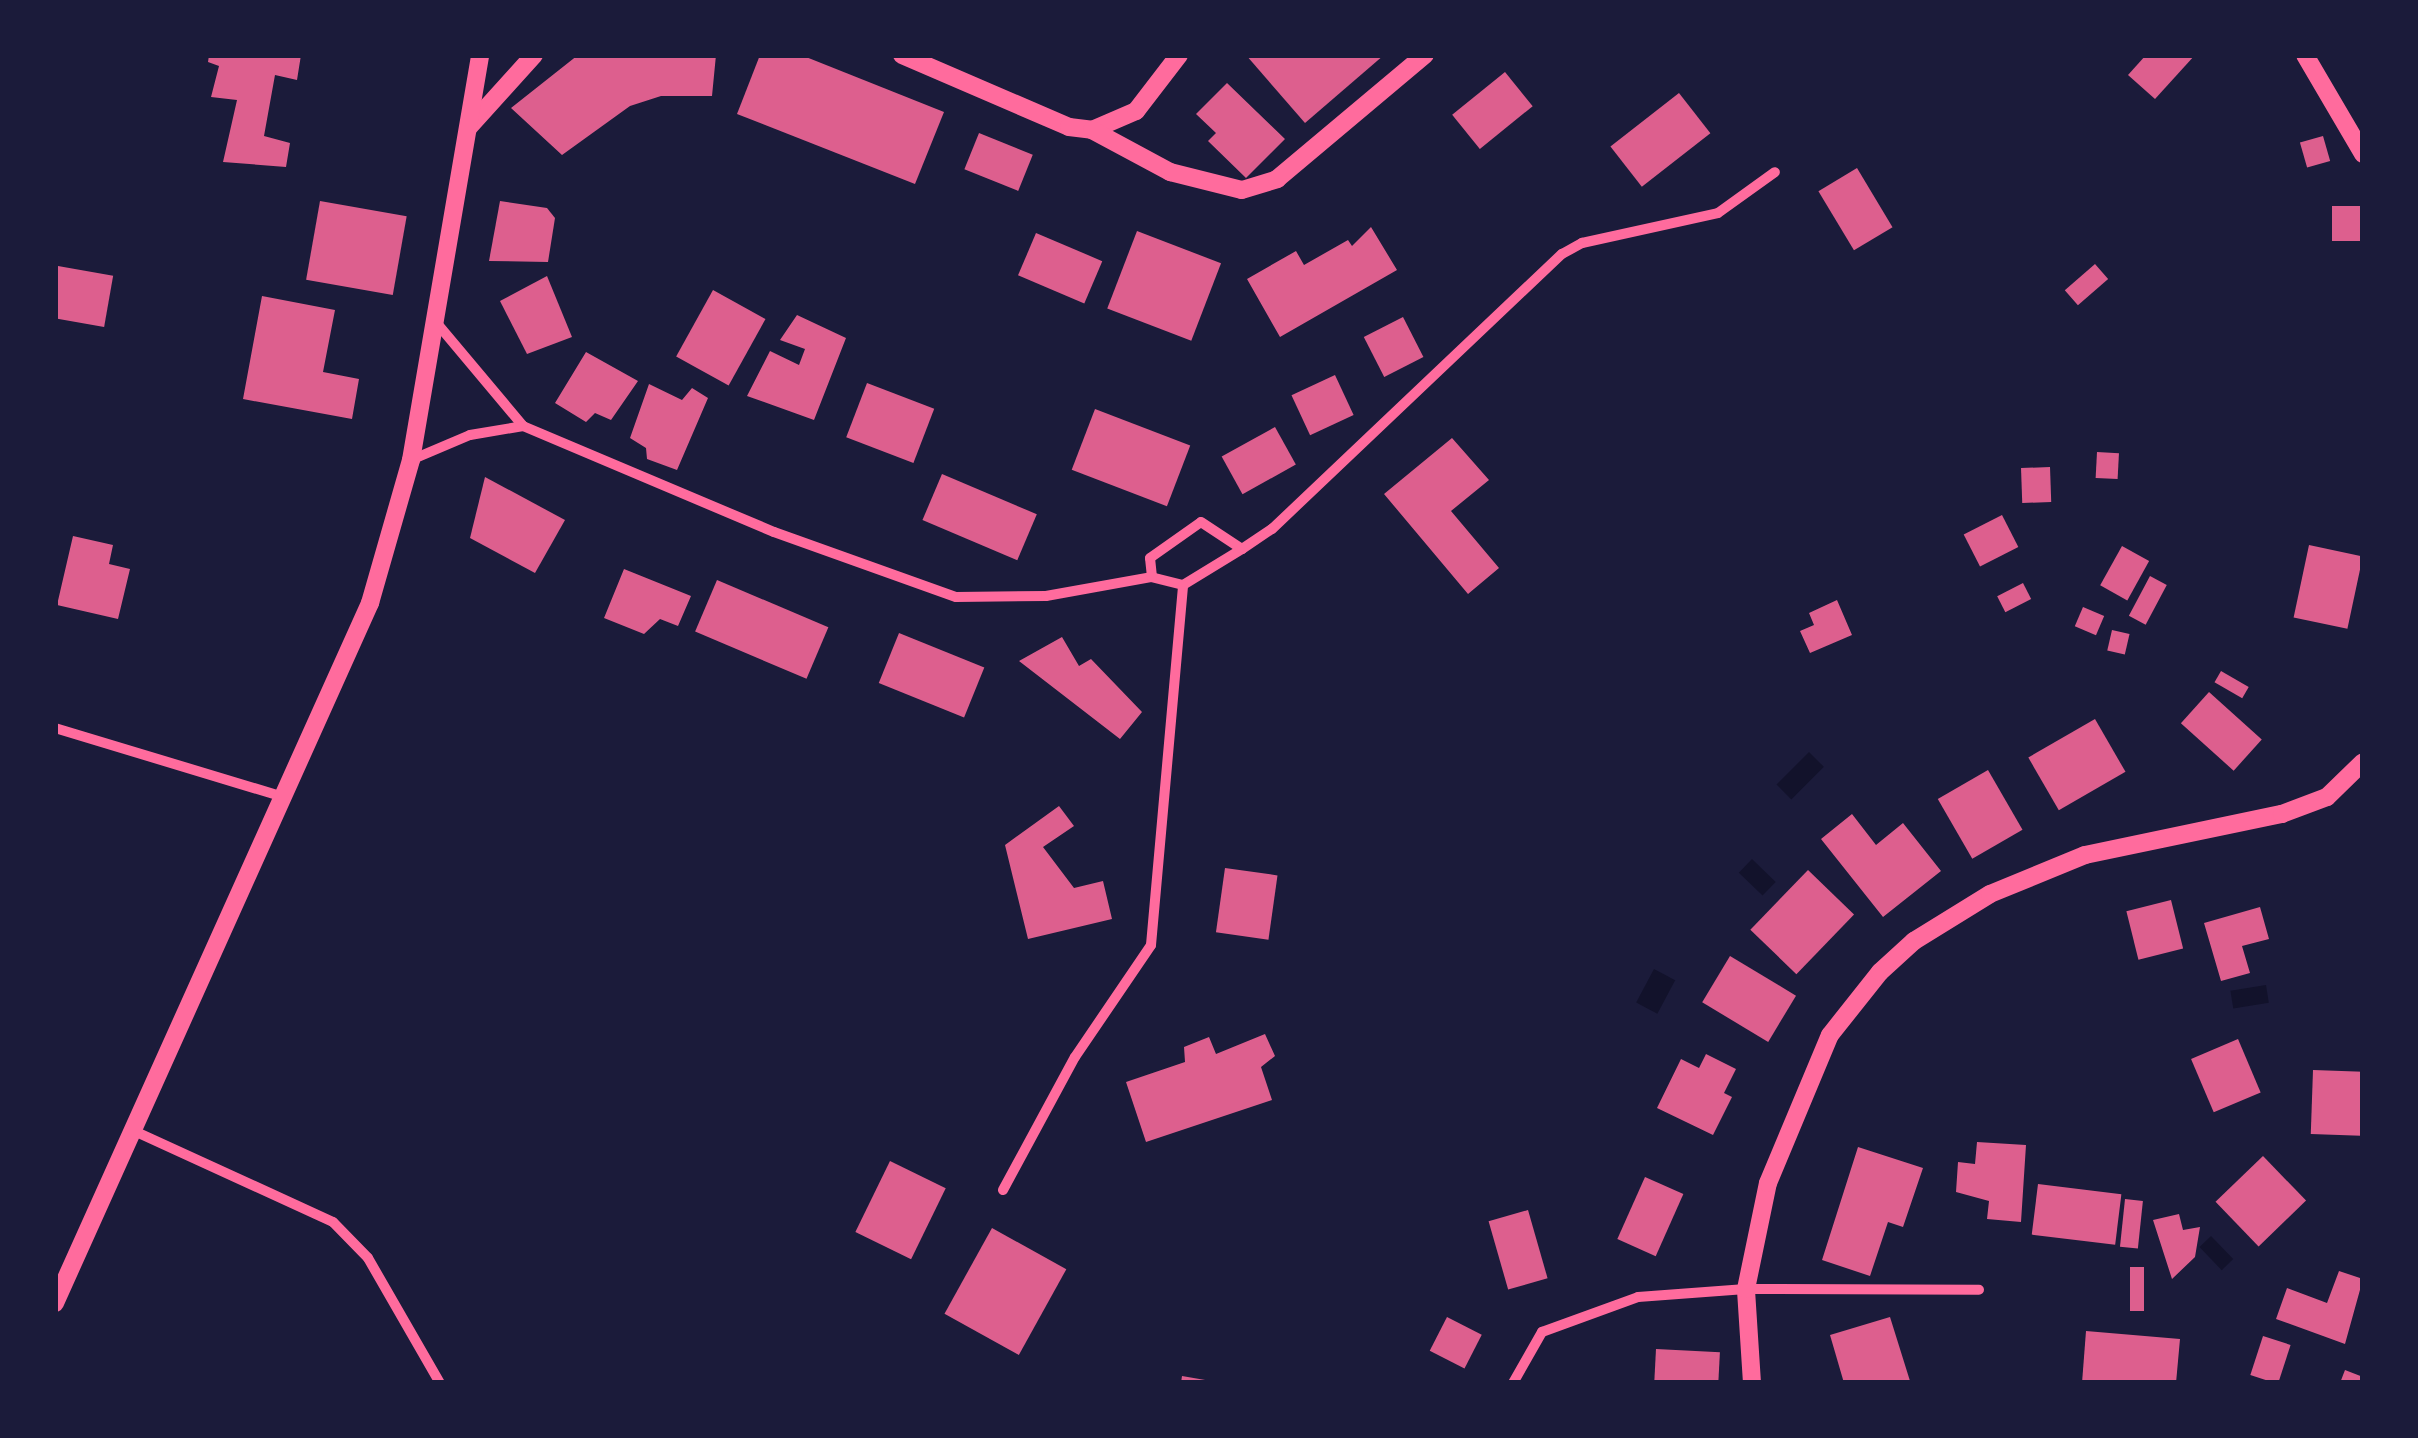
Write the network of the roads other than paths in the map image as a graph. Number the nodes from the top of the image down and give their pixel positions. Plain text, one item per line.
1 (480, 55) edge
2 (534, 55) edge
3 (902, 55) edge
4 (1179, 55) edge
5 (1425, 55) edge
6 (2306, 55) edge
7 (468, 127) junction
8 (1092, 130) junction
9 (2363, 154) edge
10 (1774, 172) dead end
11 (435, 321) junction
12 (523, 426) junction
13 (412, 460) junction
14 (1242, 549) junction
15 (1152, 577) junction
16 (1183, 585) junction
17 (55, 728) edge
18 (2363, 762) edge
19 (283, 797) junction
20 (131, 1129) junction
21 (1003, 1190) dead end
22 (1746, 1288) junction
23 (1979, 1290) dead end
24 (55, 1303) edge
25 (440, 1383) edge
26 (1513, 1383) edge
27 (1752, 1383) edge

1 - 7 street
2 - 7 street
3 - 8 street
4 - 8 street
5 - 8 street
6 - 9 street
7 - 11 street
10 - 14 street
11 - 12 street
11 - 13 street
12 - 13 street
12 - 15 street
13 - 19 street
14 - 15 street
14 - 16 street
15 - 16 street
16 - 21 street
17 - 19 street
18 - 22 street
19 - 20 street
20 - 24 street
20 - 25 street
22 - 23 street
22 - 26 street
22 - 27 street

